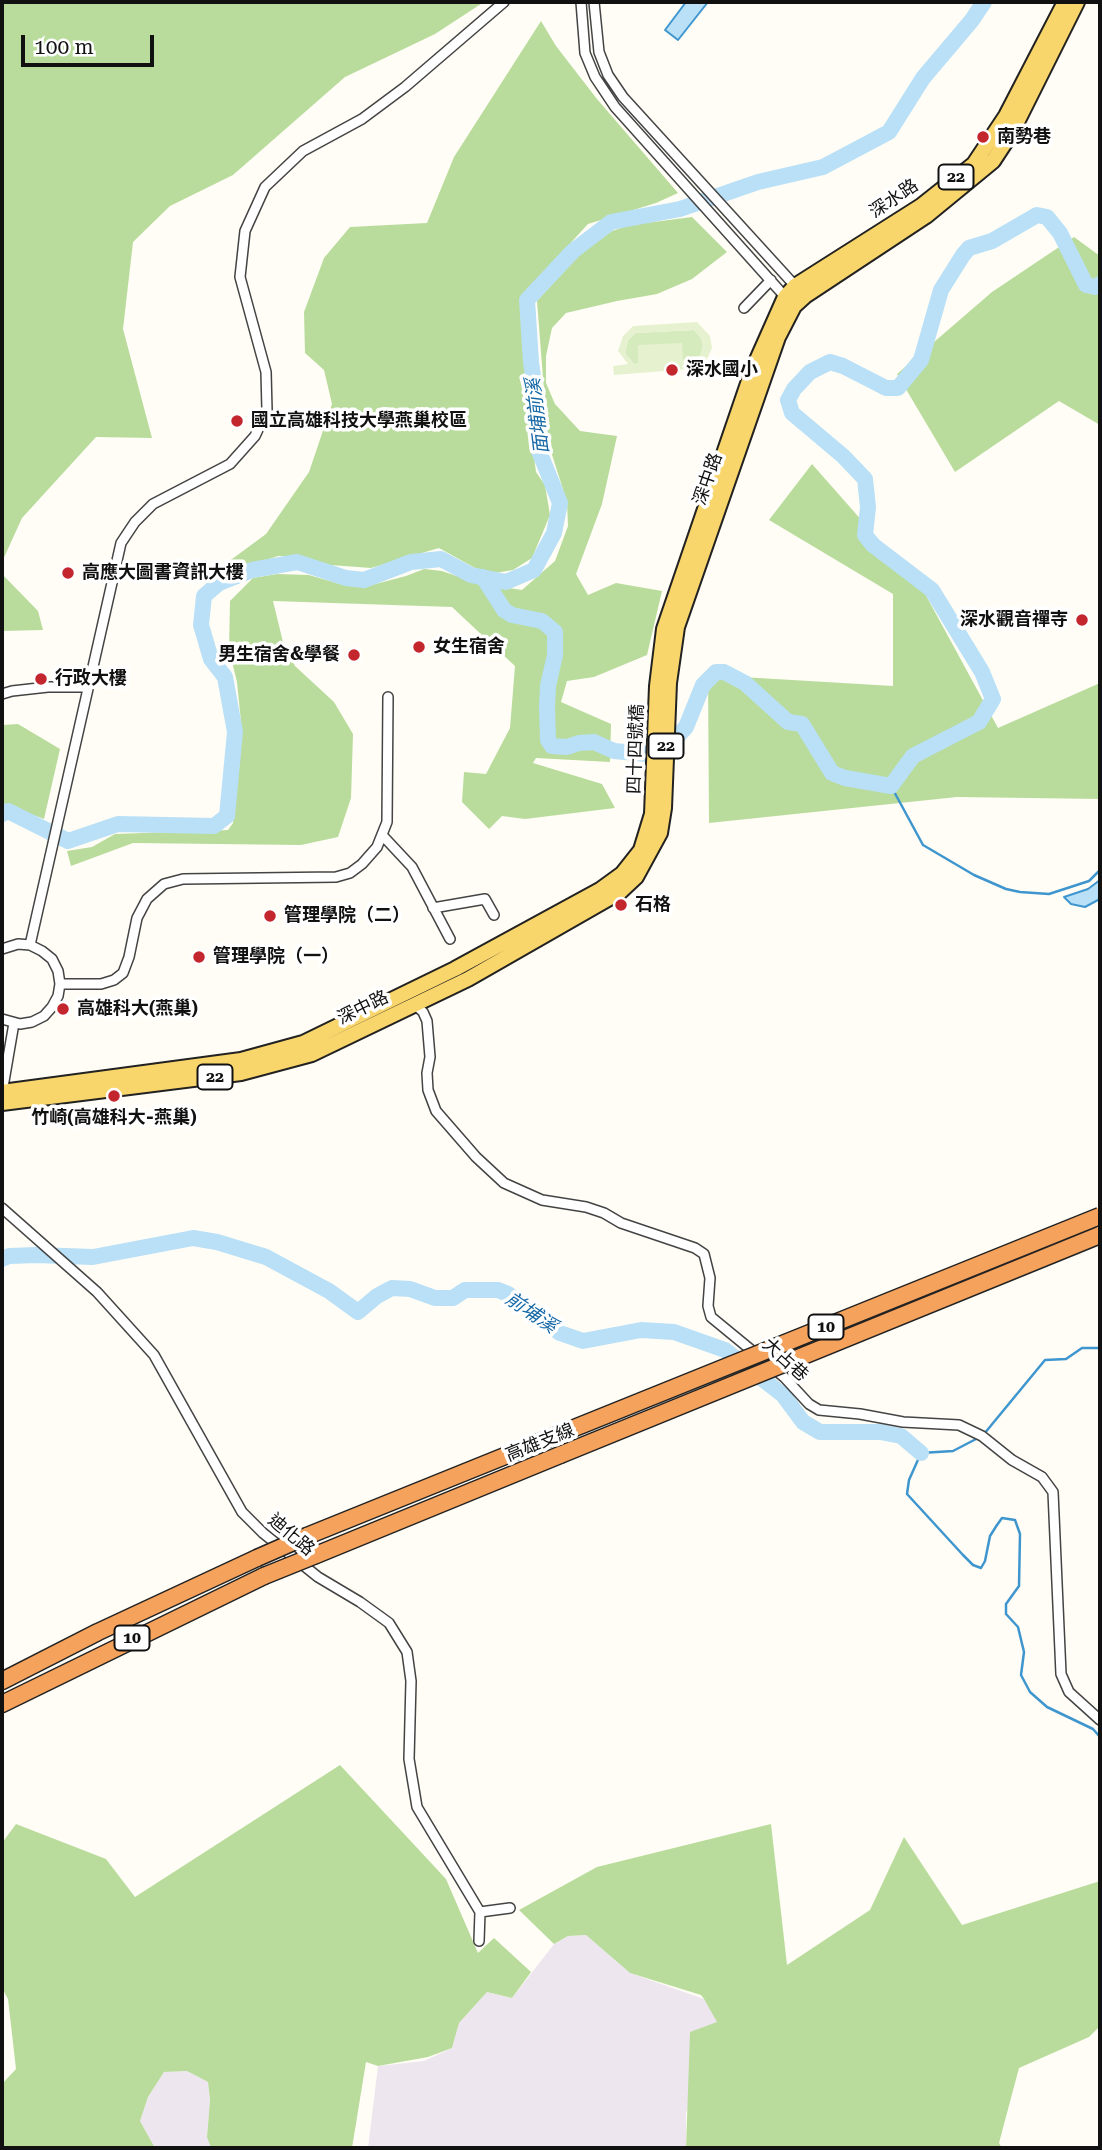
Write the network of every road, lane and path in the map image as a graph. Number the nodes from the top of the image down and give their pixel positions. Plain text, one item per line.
1 (504, 2) edge
2 (581, 2) edge
3 (594, 2) edge
4 (1065, 2) edge
5 (1077, 2) edge
6 (582, 19) junction
7 (594, 19) junction
8 (622, 96) junction
9 (612, 103) junction
10 (768, 277) junction
11 (795, 296) junction
12 (744, 308) dead end
13 (663, 685) joint
14 (87, 687) junction
15 (2, 694) edge
16 (388, 697) dead end
17 (658, 811) junction
18 (383, 835) junction
19 (433, 908) junction
20 (494, 915) dead end
21 (450, 939) dead end
22 (30, 945) junction
23 (2, 949) edge
24 (60, 984) junction
25 (400, 996) junction
26 (419, 1009) junction
27 (2, 1019) edge
28 (14, 1023) junction
29 (2, 1095) edge
30 (2, 1208) edge
31 (1100, 1216) edge
32 (1100, 1235) edge
33 (2, 1681) edge
34 (2, 1704) edge
35 (1100, 1720) edge
36 (510, 1908) dead end
37 (480, 1912) junction
38 (479, 1941) dead end

1 - 14 street
2 - 6 street
3 - 7 street
4 - 11 main road, 深水路 / 22
5 - 11 main road, 深水路 / 22
6 - 7 street
6 - 9 street
7 - 8 street
8 - 9 street
8 - 11 street
9 - 10 street
10 - 11 street
10 - 12 street
11 - 13 main road, 深中路 / 22
13 - 17 main road, 四十四號橋 / 22
14 - 15 street
14 - 22 street
16 - 18 street
17 - 25 main road, 深中路 / 22
17 - 26 main road, 深中路 / 22
18 - 19 street
18 - 24 street
19 - 20 street
19 - 21 street
22 - 23 street
22 - 24 street
24 - 28 street
25 - 26 street
25 - 29 main road, 深中路 / 22
26 - 29 main road, 深中路 / 22
26 - 35 street, 大占巷
27 - 28 street
28 - 29 street
30 - 37 street, 迪化路
31 - 33 highway, 高雄支線 / 10, bridge
32 - 34 highway, 高雄支線 / 10, bridge
36 - 37 street
37 - 38 street

